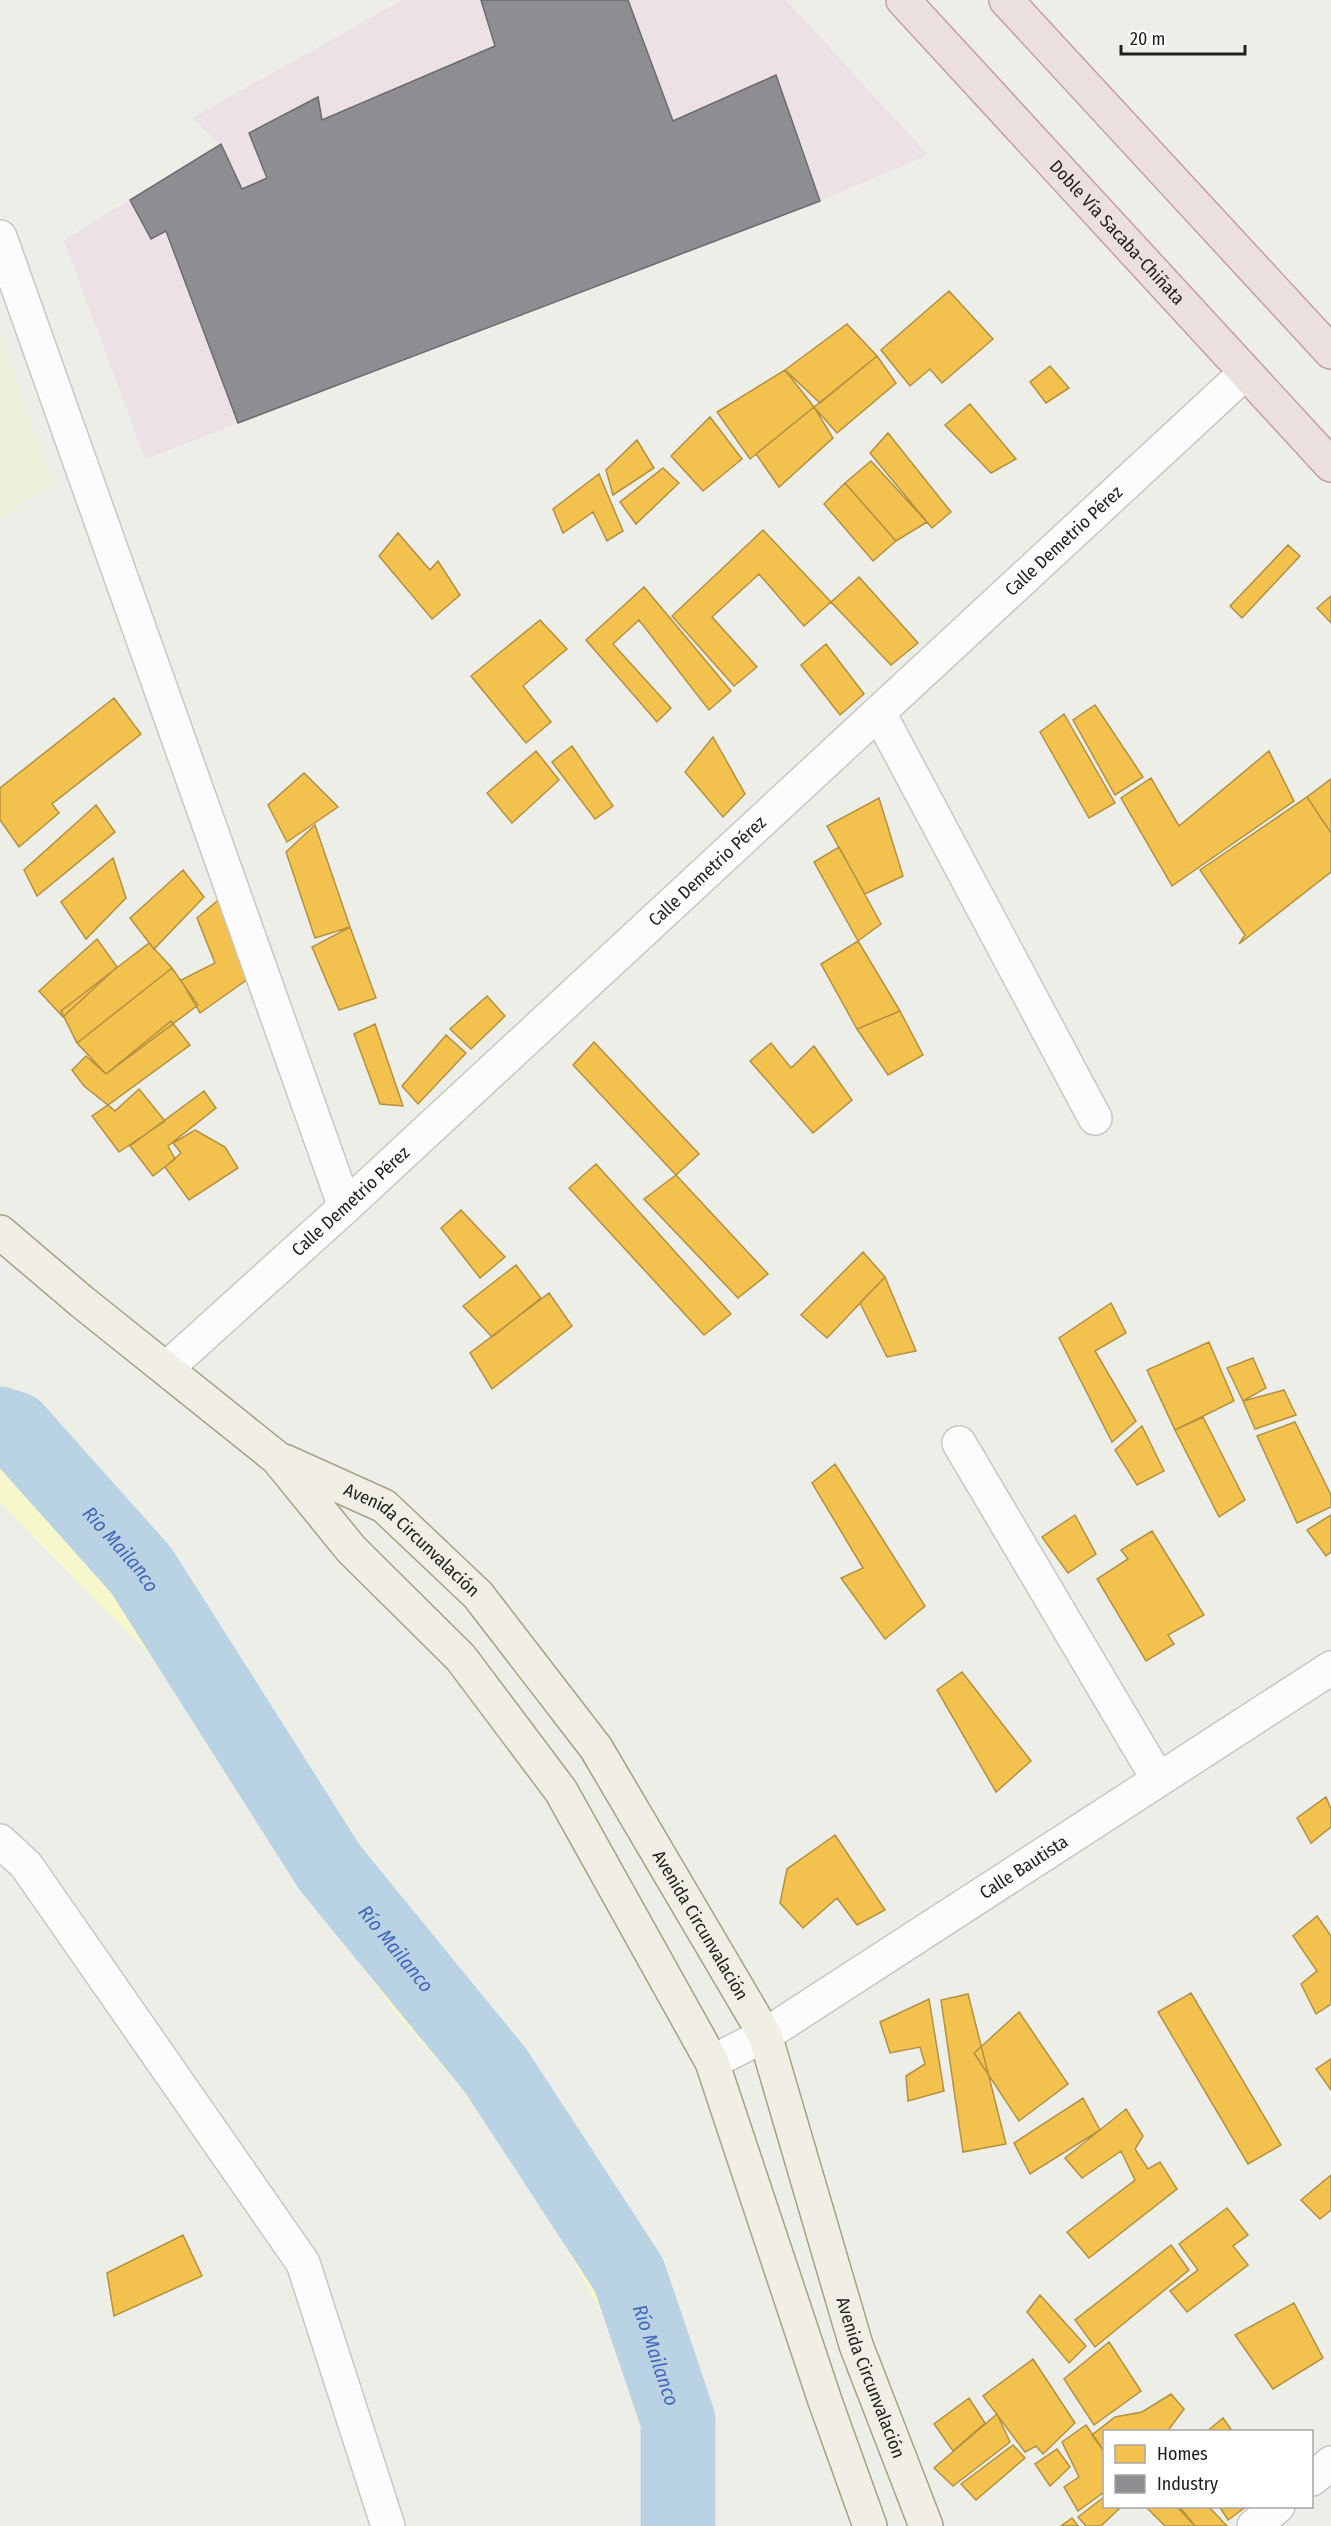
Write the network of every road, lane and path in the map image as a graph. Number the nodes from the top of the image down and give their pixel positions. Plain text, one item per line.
1 (903, 0) edge
2 (1006, 0) edge
3 (0, 237) edge
4 (1331, 352) edge
5 (1245, 373) junction
6 (1331, 465) edge
7 (879, 713) junction
8 (1095, 1118) dead end
9 (345, 1207) junction
10 (0, 1232) edge
11 (167, 1368) junction
12 (959, 1443) dead end
13 (277, 1458) junction
14 (1331, 1668) edge
15 (1158, 1779) junction
16 (0, 1841) edge
17 (765, 2035) junction
18 (712, 2062) junction
19 (1331, 2463) edge
20 (1313, 2477) edge
21 (1276, 2508) edge
22 (388, 2526) edge
23 (870, 2526) edge
24 (926, 2526) edge
25 (1254, 2526) edge

1 - 5 highway, Doble Vía Sacaba-Chiñata
2 - 4 highway
3 - 9 street
5 - 6 highway, Doble Vía Sacaba-Chiñata
5 - 7 street, Calle Demetrio Pérez
7 - 8 street
7 - 9 street, Calle Demetrio Pérez
9 - 11 street, Calle Demetrio Pérez
10 - 11 main road, Avenida Circunvalación
11 - 13 main road, Avenida Circunvalación
12 - 15 street
13 - 17 main road, Avenida Circunvalación
13 - 18 main road, Avenida Circunvalación
14 - 15 street, Calle Bautista
15 - 17 street, Calle Bautista
16 - 22 street
17 - 18 street, Calle Bautista
17 - 24 main road, Avenida Circunvalación
18 - 23 main road, Avenida Circunvalación
19 - 20 street
21 - 25 street

